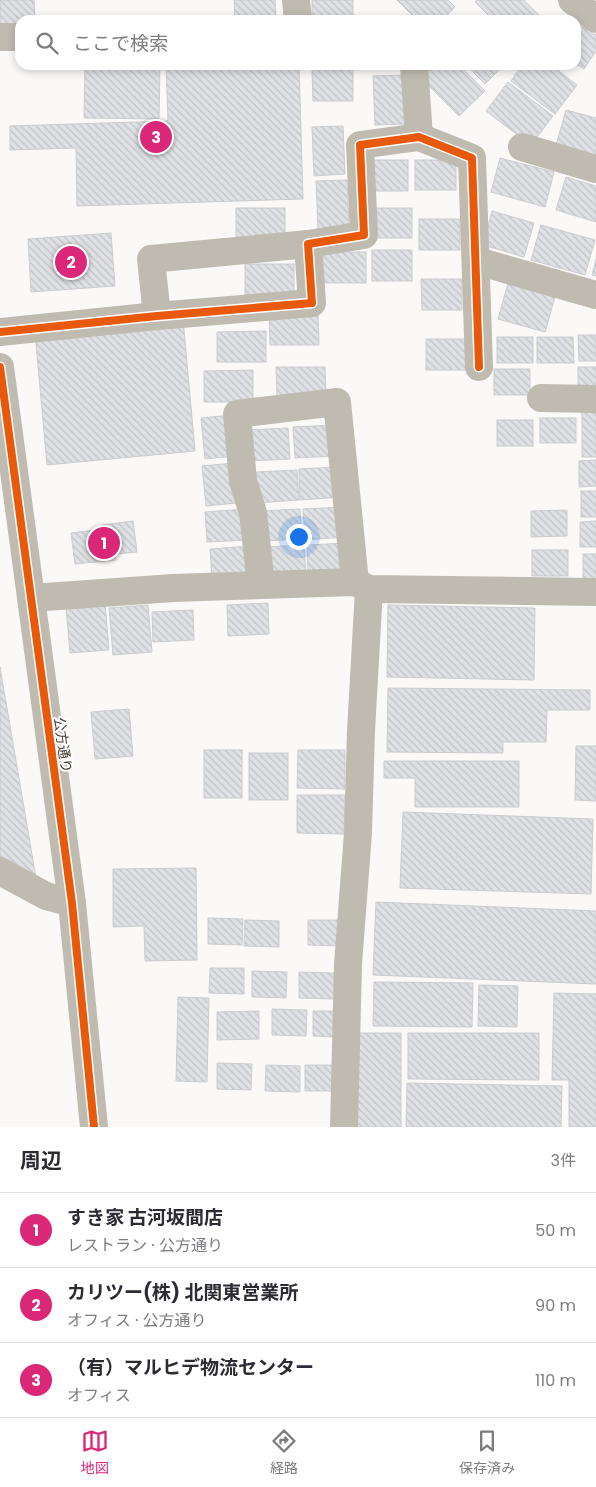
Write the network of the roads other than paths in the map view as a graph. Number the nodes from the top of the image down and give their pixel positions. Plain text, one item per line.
1 (296, 0) edge
2 (572, 0) edge
3 (298, 15) edge
4 (596, 19) edge
5 (0, 37) edge
6 (15, 37) edge
7 (414, 70) edge
8 (419, 137) junction
9 (522, 147) dead end
10 (596, 169) edge
11 (308, 244) junction
12 (477, 261) junction
13 (596, 295) edge
14 (157, 316) junction
15 (0, 332) edge
16 (0, 367) edge
17 (479, 367) dead end
18 (541, 398) dead end
19 (596, 399) edge
20 (261, 584) junction
21 (362, 586) junction
22 (596, 592) edge
23 (31, 598) junction
24 (0, 871) edge
25 (72, 903) junction
26 (94, 1127) edge
27 (344, 1127) edge

1 - 3 street
2 - 4 street
5 - 6 street
7 - 8 street
8 - 11 street
8 - 12 street
9 - 10 street
11 - 14 street
11 - 14 street
12 - 13 street
12 - 17 street
14 - 15 street
16 - 23 street, 公方通り
18 - 19 street
20 - 21 street
20 - 21 street
20 - 23 street
21 - 22 street
21 - 27 street
23 - 25 street, 公方通り
24 - 25 street
25 - 26 street, 公方通り

